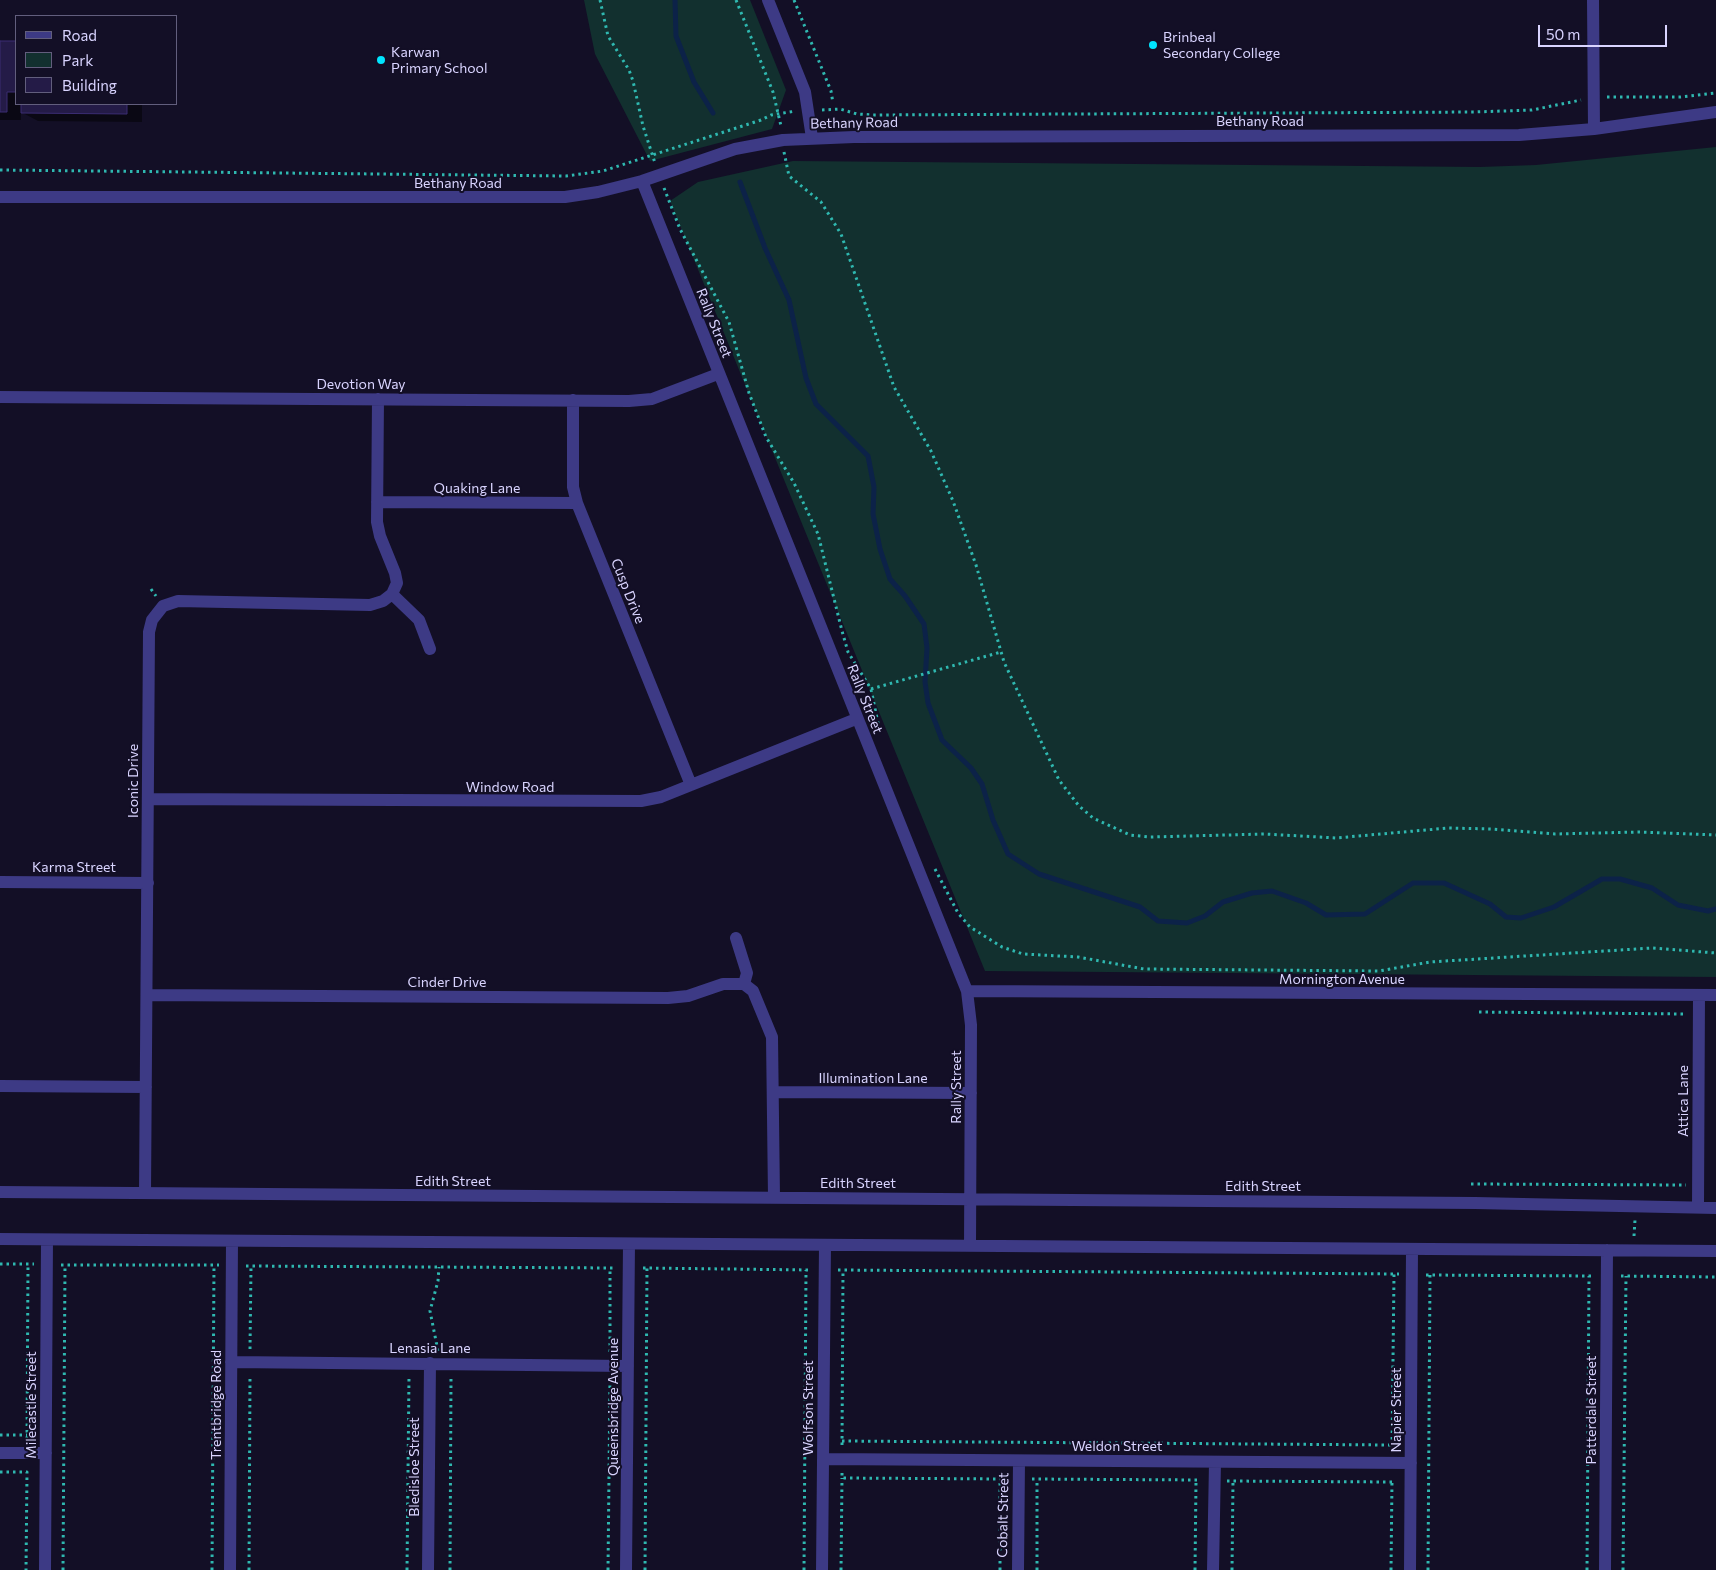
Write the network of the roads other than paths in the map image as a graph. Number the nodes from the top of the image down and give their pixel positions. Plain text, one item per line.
1 (768, 0) edge
2 (1593, 0) edge
3 (1716, 112) edge
4 (1594, 129) junction
5 (812, 138) junction
6 (642, 181) junction
7 (0, 197) edge
8 (718, 374) junction
9 (0, 397) edge
10 (378, 399) junction
11 (573, 400) junction
12 (377, 502) junction
13 (577, 503) junction
14 (392, 594) junction
15 (430, 648) dead end
16 (856, 718) junction
17 (691, 785) junction
18 (148, 799) junction
19 (0, 882) edge
20 (148, 883) junction
21 (736, 938) dead end
22 (744, 984) junction
23 (967, 992) junction
24 (147, 995) junction
25 (1699, 995) junction
26 (1716, 995) edge
27 (0, 1086) edge
28 (146, 1087) junction
29 (774, 1092) junction
30 (971, 1093) junction
31 (0, 1192) edge
32 (146, 1193) junction
33 (774, 1198) junction
34 (970, 1199) junction
35 (1698, 1206) junction
36 (1716, 1208) edge
37 (0, 1240) edge
38 (47, 1240) junction
39 (232, 1241) junction
40 (629, 1244) junction
41 (825, 1245) junction
42 (970, 1246) junction
43 (1412, 1249) junction
44 (1607, 1250) junction
45 (1716, 1251) edge
46 (231, 1362) junction
47 (441, 1363) junction
48 (628, 1366) junction
49 (0, 1453) edge
50 (46, 1453) junction
51 (823, 1459) junction
52 (1019, 1461) junction
53 (1214, 1462) junction
54 (1411, 1463) junction
55 (45, 1570) edge
56 (230, 1570) edge
57 (428, 1570) edge
58 (626, 1570) edge
59 (822, 1570) edge
60 (1018, 1570) edge
61 (1213, 1570) edge
62 (1410, 1570) edge
63 (1605, 1570) edge

1 - 5 street
2 - 4 street
3 - 4 street, Bethany Road
4 - 5 street, Bethany Road
5 - 6 street, Bethany Road
6 - 7 street, Bethany Road
6 - 8 street, Rally Street
8 - 11 street, Devotion Way
8 - 16 street, Rally Street
9 - 10 street, Devotion Way
10 - 11 street, Devotion Way
10 - 12 street
11 - 13 street, Cusp Drive
12 - 13 street, Quaking Lane
12 - 14 street
13 - 17 street, Cusp Drive
14 - 15 street
14 - 18 street, Iconic Drive
16 - 17 street, Window Road
16 - 23 street, Rally Street
17 - 18 street, Window Road
18 - 20 street, Iconic Drive
19 - 20 street, Karma Street
20 - 24 street, Iconic Drive
21 - 22 street
22 - 24 street, Cinder Drive
22 - 29 street
23 - 25 street, Mornington Avenue
23 - 30 street, Rally Street
24 - 28 street, Iconic Drive
25 - 26 street, Mornington Avenue
25 - 35 street, Attica Lane
27 - 28 street
28 - 32 street, Iconic Drive
29 - 30 street, Illumination Lane
29 - 33 street
30 - 34 street, Rally Street
31 - 32 street, Edith Street
32 - 33 street, Edith Street
33 - 34 street, Edith Street
34 - 35 street, Edith Street
34 - 42 street, Rally Street
35 - 36 street, Edith Street
37 - 38 street
38 - 39 street
38 - 50 street, Milecastle Street
39 - 40 street
39 - 46 street, Trentbridge Road
40 - 41 street
40 - 48 street, Queensbridge Avenue
41 - 42 street
41 - 51 street, Wolfson Street
42 - 43 street
43 - 44 street
43 - 54 street, Napier Street
44 - 45 street
44 - 63 street, Patterdale Street
46 - 47 street, Lenasia Lane
46 - 56 street, Trentbridge Road
47 - 48 street, Lenasia Lane
47 - 57 street, Bledisloe Street
48 - 58 street, Queensbridge Avenue
49 - 50 street
50 - 55 street, Milecastle Street
51 - 52 street, Weldon Street
51 - 59 street, Wolfson Street
52 - 53 street, Weldon Street
52 - 60 street, Cobalt Street
53 - 54 street, Weldon Street
53 - 61 street
54 - 62 street, Napier Street

